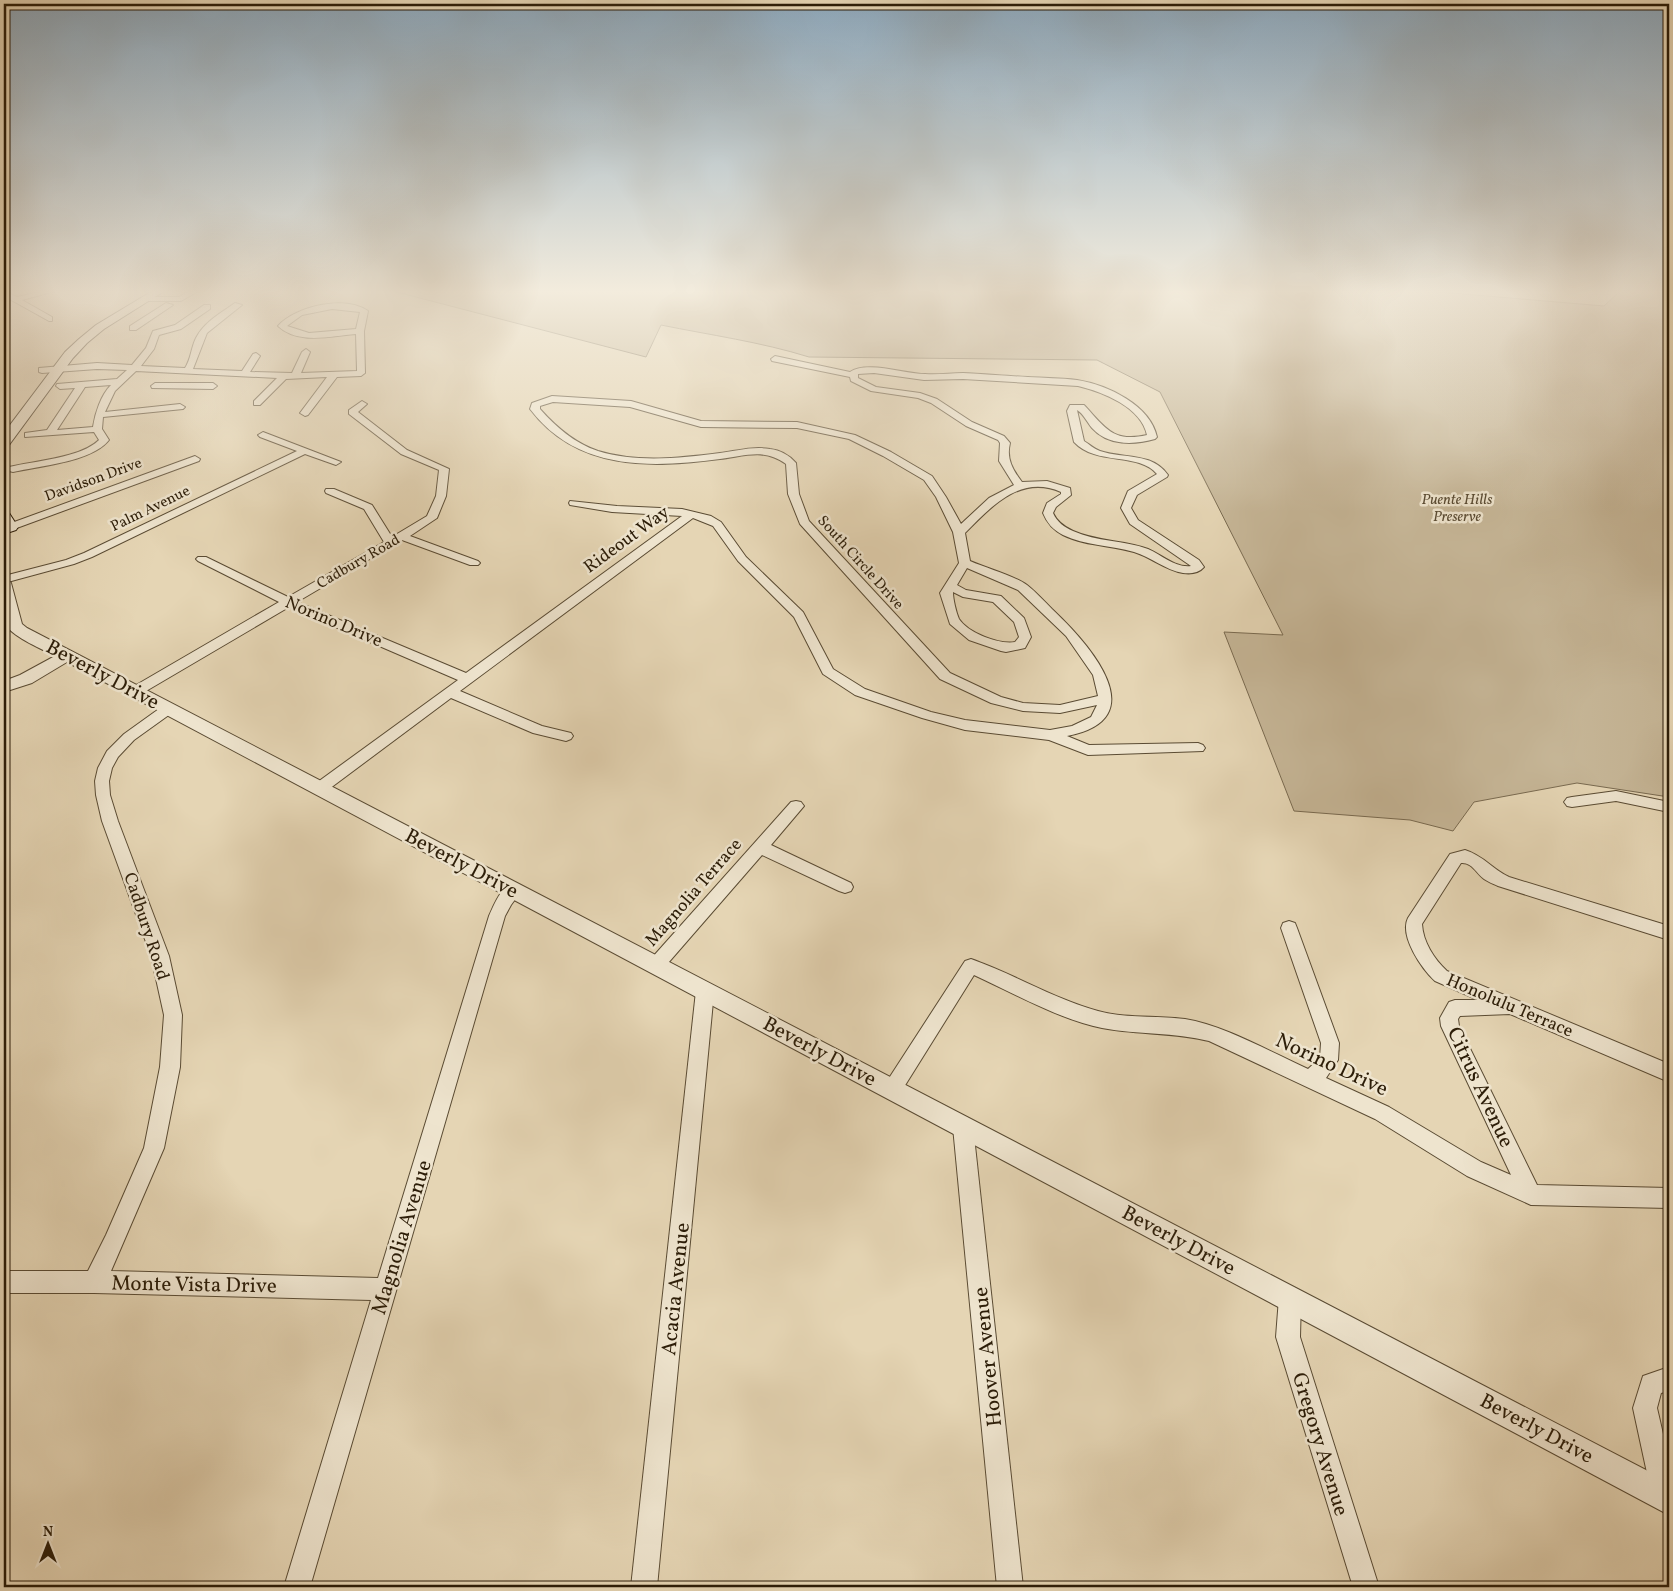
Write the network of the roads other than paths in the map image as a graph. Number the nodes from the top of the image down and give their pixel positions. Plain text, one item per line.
1 (46, 364) edge
2 (63, 364) edge
3 (192, 364) edge
4 (251, 364) edge
5 (300, 364) edge
6 (360, 364) edge
7 (806, 364) edge
8 (135, 366) junction
9 (59, 369) junction
10 (42, 370) junction
11 (188, 370) junction
12 (226, 372) junction
13 (244, 374) junction
14 (334, 374) junction
15 (853, 375) junction
16 (284, 376) junction
17 (295, 376) junction
18 (32, 382) dead end
19 (118, 382) junction
20 (82, 384) junction
21 (60, 386) dead end
22 (155, 386) dead end
23 (213, 386) junction
24 (201, 399) dead end
25 (256, 403) dead end
26 (362, 404) dead end
27 (180, 407) dead end
28 (304, 413) dead end
29 (99, 415) junction
30 (97, 429) junction
31 (50, 433) junction
32 (263, 435) dead end
33 (28, 436) dead end
34 (4, 442) edge
35 (304, 450) junction
36 (195, 459) dead end
37 (336, 462) dead end
38 (13, 469) dead end
39 (1019, 485) junction
40 (330, 491) dead end
41 (574, 503) dead end
42 (691, 514) junction
43 (6, 525) edge
44 (959, 532) junction
45 (402, 536) junction
46 (390, 542) junction
47 (202, 559) dead end
48 (965, 562) junction
49 (474, 563) dead end
50 (4, 582) edge
51 (950, 586) junction
52 (288, 602) junction
53 (68, 655) junction
54 (468, 679) junction
55 (4, 687) edge
56 (136, 691) junction
57 (450, 692) junction
58 (1105, 699) junction
59 (168, 708) junction
60 (1050, 734) junction
61 (566, 736) dead end
62 (1198, 748) dead end
63 (320, 788) junction
64 (1572, 802) dead end
65 (796, 806) dead end
66 (1669, 807) edge
67 (760, 847) junction
68 (845, 887) dead end
69 (514, 890) junction
70 (1289, 928) dead end
71 (1669, 933) edge
72 (656, 965) junction
73 (705, 990) junction
74 (1516, 1008) junction
75 (1669, 1073) edge
76 (1311, 1079) junction
77 (892, 1089) junction
78 (963, 1127) junction
79 (1530, 1195) junction
80 (1669, 1198) edge
81 (4, 1282) edge
82 (94, 1282) junction
83 (385, 1289) junction
84 (1290, 1298) junction
85 (1669, 1379) edge
86 (1667, 1497) edge
87 (297, 1587) edge
88 (644, 1587) edge
89 (1010, 1587) edge
90 (1366, 1587) edge

1 - 10 main road
2 - 9 main road
3 - 11 street
4 - 13 street
5 - 17 street
6 - 14 street
7 - 15 street
8 - 9 street
8 - 11 street
8 - 19 street
9 - 10 street
9 - 34 main road
10 - 18 main road
11 - 12 street
12 - 13 street
12 - 23 street
13 - 16 street
14 - 17 street
14 - 28 street
15 - 39 street
15 - 39 street
16 - 17 street
16 - 25 street
19 - 20 street
19 - 29 street
20 - 21 street
20 - 31 street
22 - 23 street
23 - 24 street
26 - 45 street, Cadbury Road
27 - 29 street
29 - 30 street
30 - 31 street
30 - 38 street
31 - 33 street
32 - 35 street
35 - 37 street
35 - 50 street, Palm Avenue
36 - 43 street, Davidson Drive
39 - 44 street
40 - 46 street
41 - 42 street
42 - 54 street, Rideout Way
42 - 60 street, Rideout Way
44 - 48 street
44 - 58 street, South Circle Drive
45 - 46 street, Cadbury Road
45 - 49 street
46 - 52 street, Cadbury Road
47 - 52 street, Norino Drive
48 - 51 street
48 - 58 street
50 - 53 street, Beverly Drive
51 - 51 street
52 - 54 street, Norino Drive
52 - 56 street, Cadbury Road
53 - 55 street
53 - 56 street, Beverly Drive
54 - 57 street, Rideout Way
56 - 59 street, Beverly Drive
57 - 61 street
57 - 63 street, Rideout Way
58 - 60 street
59 - 63 street, Beverly Drive
59 - 82 street, Cadbury Road
60 - 62 street
63 - 69 street, Beverly Drive
64 - 66 street
65 - 67 street, Magnolia Terrace
67 - 68 street, Magnolia Terrace
67 - 72 street, Magnolia Terrace
69 - 72 street, Beverly Drive
69 - 83 street, Magnolia Avenue
70 - 76 street
71 - 74 street, Honolulu Terrace
72 - 73 street, Beverly Drive
73 - 77 street, Beverly Drive
73 - 88 street, Acacia Avenue
74 - 75 street, Honolulu Terrace
74 - 79 street, Citrus Avenue
76 - 77 street, Norino Drive
76 - 79 street, Norino Drive
77 - 78 street, Beverly Drive
78 - 84 street, Beverly Drive
78 - 89 street, Hoover Avenue
79 - 80 street, Norino Drive
81 - 82 street, Monte Vista Drive
82 - 83 street, Monte Vista Drive
83 - 87 street, Magnolia Avenue
84 - 86 street, Beverly Drive
84 - 90 street, Gregory Avenue
85 - 86 street

